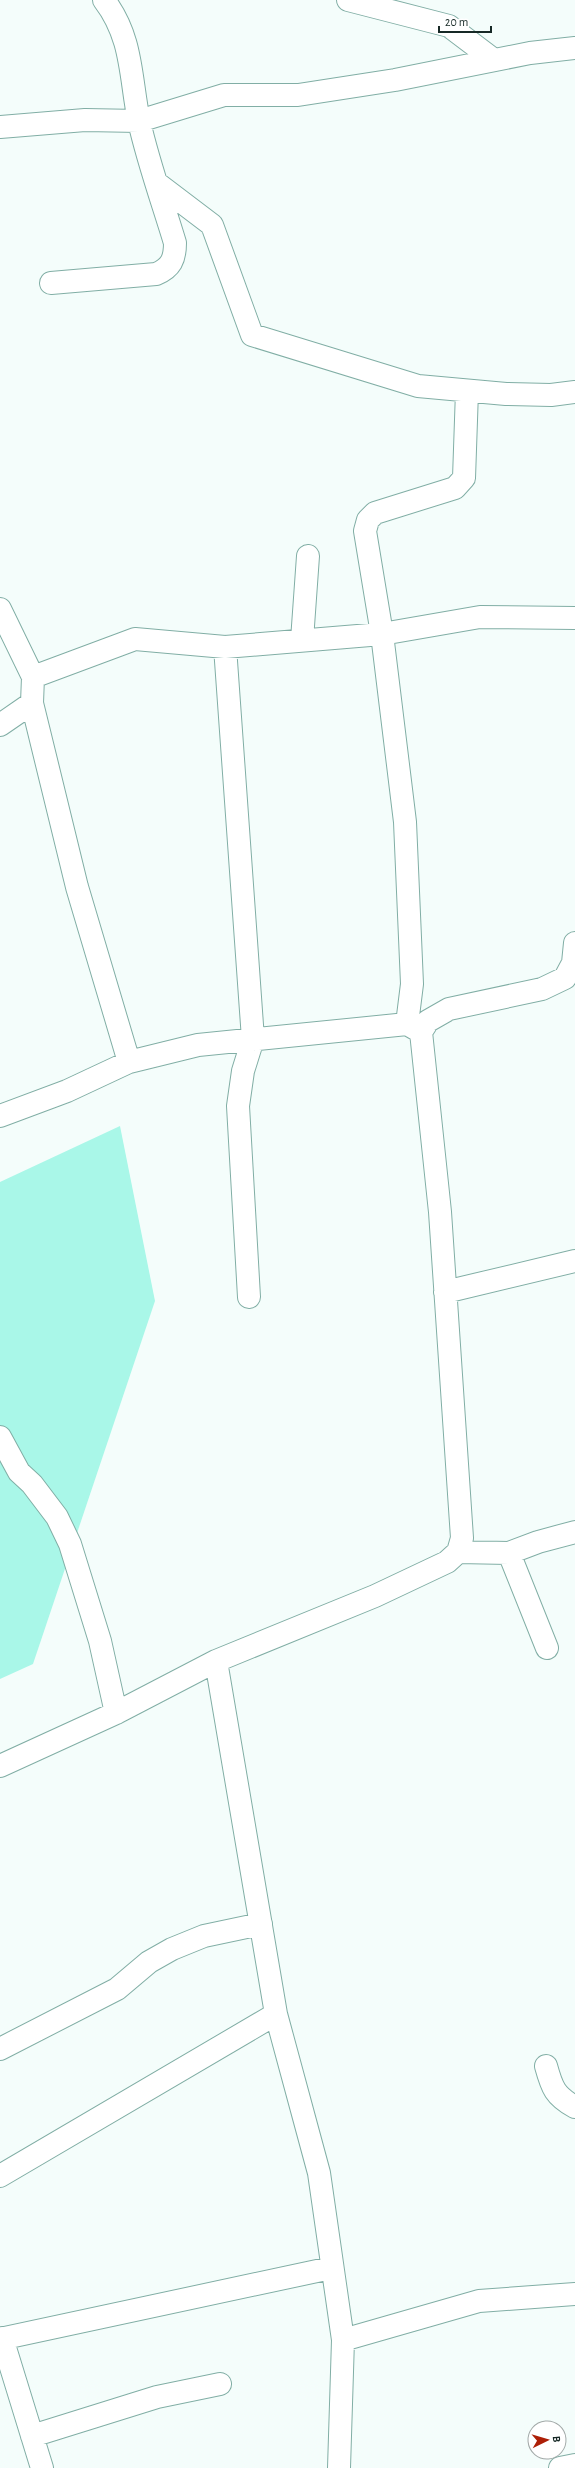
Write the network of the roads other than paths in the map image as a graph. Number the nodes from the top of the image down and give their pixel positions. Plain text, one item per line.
1 (104, 0) edge
2 (348, 0) edge
3 (575, 48) edge
4 (494, 60) junction
5 (139, 121) junction
6 (0, 127) edge
7 (158, 184) junction
8 (50, 283) dead end
9 (467, 391) junction
10 (575, 392) edge
11 (308, 556) dead end
12 (575, 618) edge
13 (2, 621) edge
14 (382, 634) junction
15 (302, 640) junction
16 (225, 647) junction
17 (33, 677) junction
18 (32, 703) junction
19 (0, 724) edge
20 (575, 943) edge
21 (570, 978) edge
22 (414, 1028) junction
23 (253, 1039) junction
24 (129, 1062) junction
25 (0, 1116) edge
26 (575, 1261) edge
27 (445, 1292) junction
28 (249, 1297) dead end
29 (0, 1437) edge
30 (575, 1532) edge
31 (458, 1552) junction
32 (509, 1553) junction
33 (547, 1648) dead end
34 (216, 1661) junction
35 (116, 1713) junction
36 (0, 1766) edge
37 (261, 1924) junction
38 (276, 2014) junction
39 (0, 2048) edge
40 (546, 2066) dead end
41 (575, 2107) edge
42 (0, 2176) edge
43 (331, 2268) junction
44 (575, 2294) edge
45 (1, 2339) edge
46 (343, 2340) junction
47 (220, 2384) dead end
48 (32, 2436) junction
49 (575, 2465) edge
50 (42, 2468) edge
51 (339, 2468) edge
52 (560, 2468) edge

1 - 5 street
2 - 4 street
3 - 4 street
4 - 5 street
5 - 6 street
5 - 7 street
7 - 8 street
7 - 9 street
9 - 10 street
9 - 14 street
11 - 15 street
12 - 14 street
13 - 17 street
14 - 15 street
14 - 22 street
15 - 16 street
16 - 17 street
16 - 23 street
17 - 18 street
18 - 19 street
18 - 24 street
20 - 21 street
21 - 22 street
22 - 23 street
22 - 27 street
23 - 24 street
23 - 28 street
24 - 25 street
26 - 27 street
27 - 31 street
29 - 35 street
30 - 32 street
31 - 32 street
31 - 34 street
32 - 33 street
34 - 35 street
34 - 37 street
35 - 36 street
37 - 38 street
37 - 39 street
38 - 42 street
38 - 43 street
40 - 41 street
43 - 45 street
43 - 46 street
44 - 46 street
45 - 48 street
46 - 51 street
47 - 48 street
48 - 50 street
49 - 52 street

